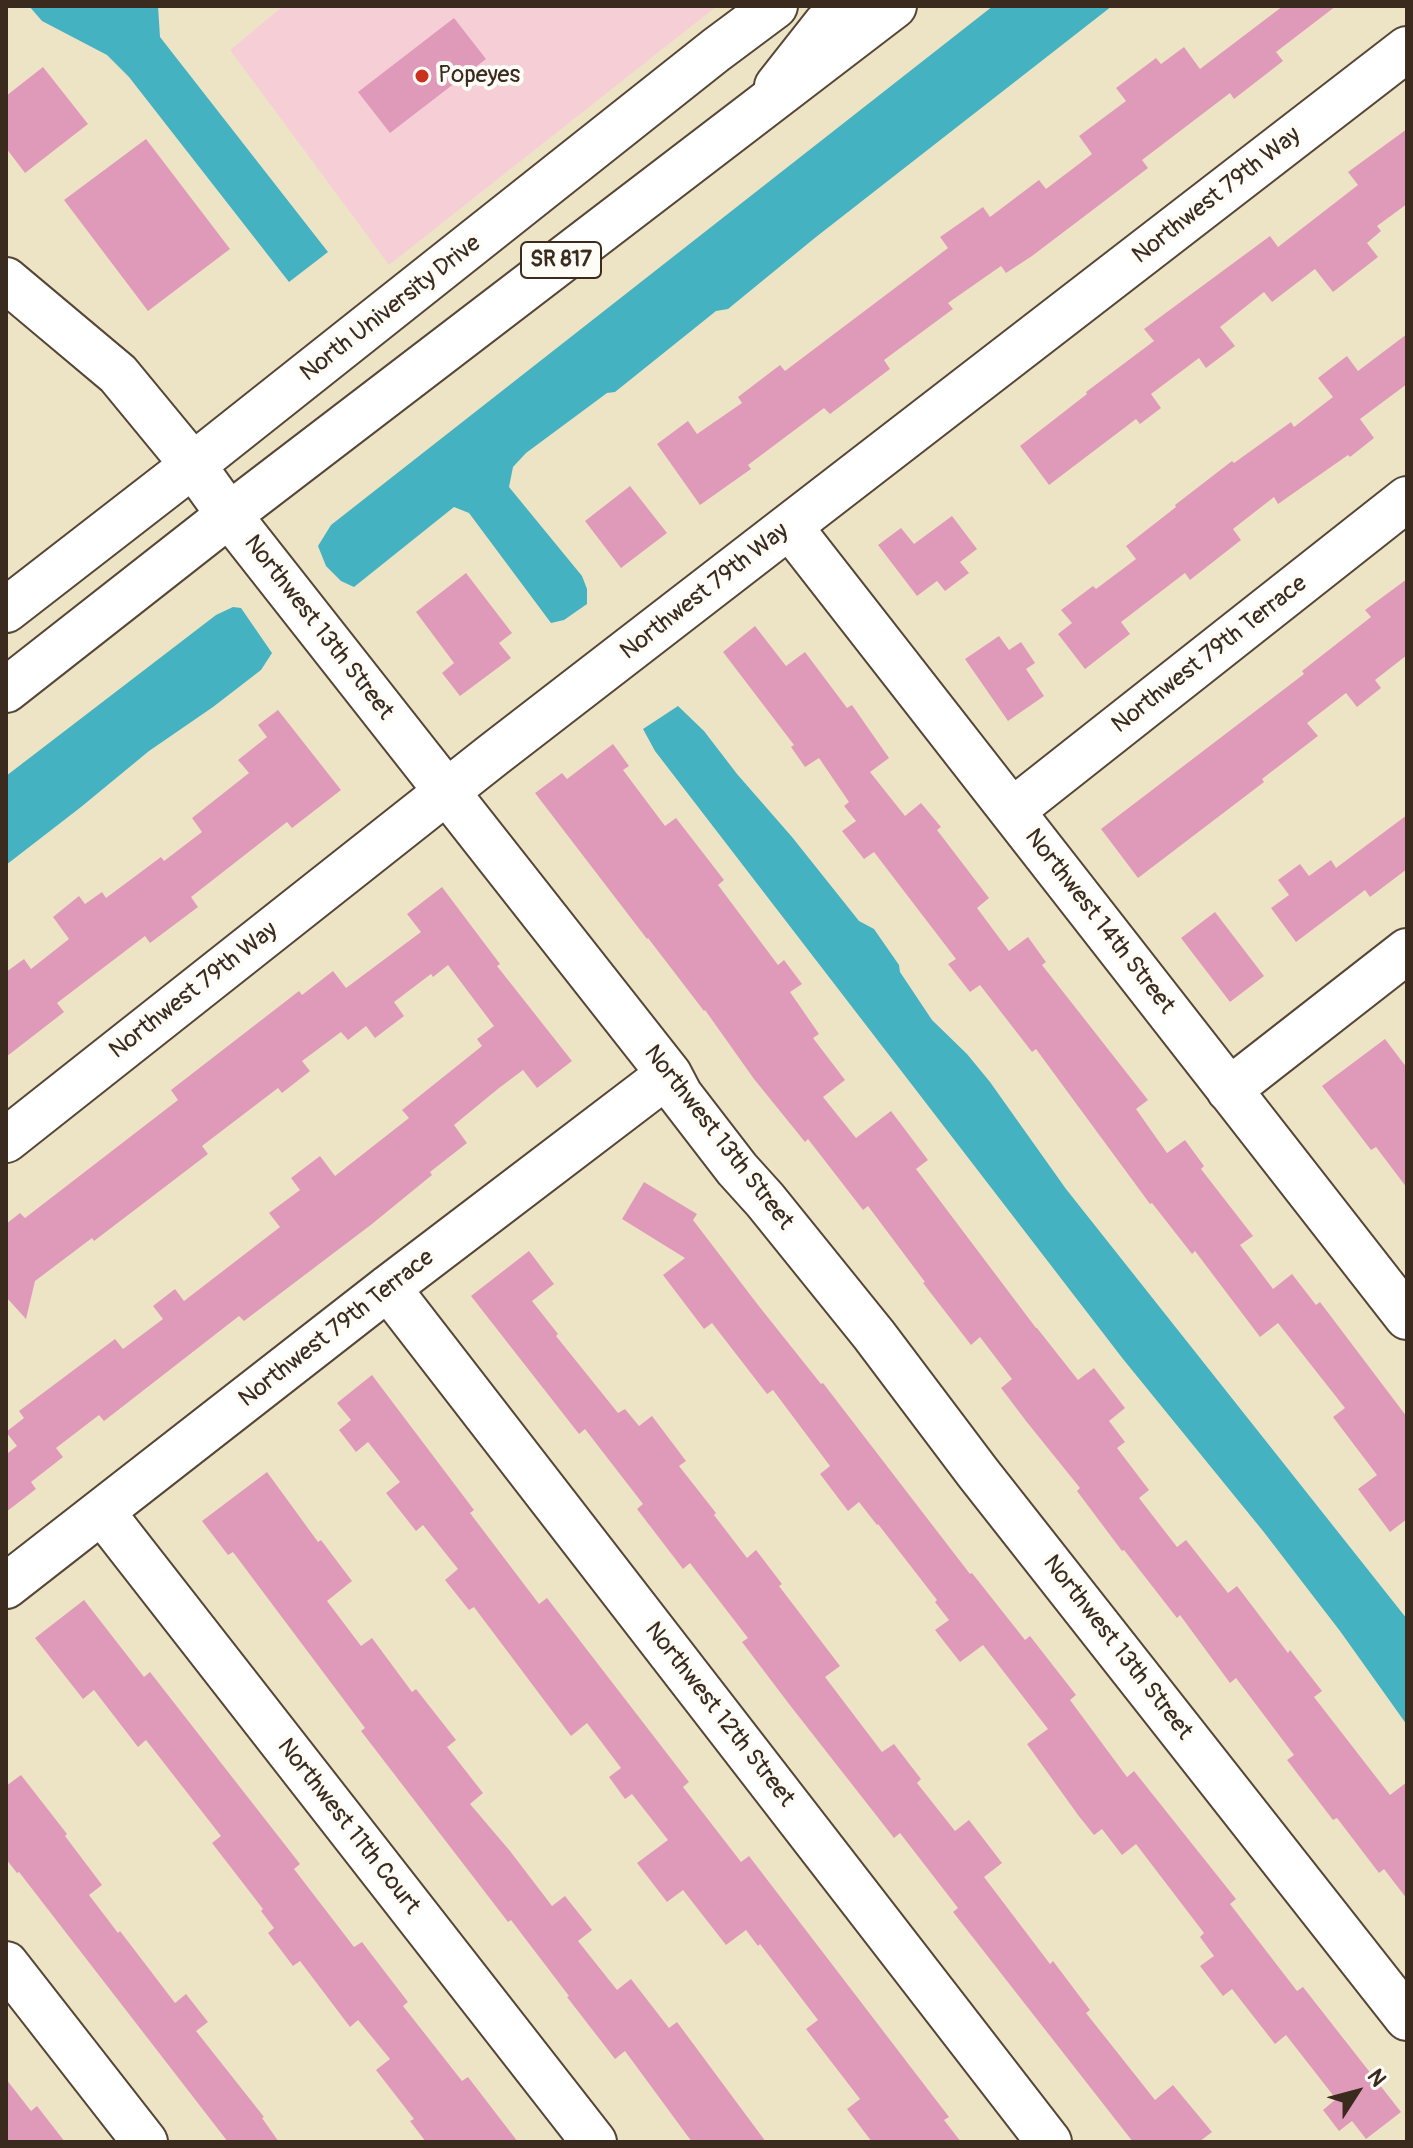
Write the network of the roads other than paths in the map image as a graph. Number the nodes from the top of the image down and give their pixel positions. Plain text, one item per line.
1 (775, 6) edge
2 (848, 6) edge
3 (894, 6) edge
4 (1407, 49) edge
5 (761, 107) junction
6 (6, 280) edge
7 (193, 465) junction
8 (1407, 499) edge
9 (229, 515) junction
10 (790, 527) junction
11 (6, 610) edge
12 (6, 690) edge
13 (447, 792) junction
14 (1013, 810) junction
15 (1407, 951) edge
16 (669, 1074) junction
17 (1229, 1090) junction
18 (6, 1140) edge
19 (388, 1288) junction
20 (1407, 1317) edge
21 (102, 1512) junction
22 (6, 1586) edge
23 (6, 1964) edge
24 (1407, 2018) edge
25 (145, 2142) edge
26 (594, 2142) edge
27 (1049, 2142) edge

1 - 7 street, North University Drive / SR 817
2 - 5 street
3 - 5 street, SR 817
4 - 10 street, Northwest 79th Way
5 - 9 street, SR 817
6 - 7 street, Northwest 13th Street
7 - 9 street, Northwest 13th Street
7 - 11 street, North University Drive / SR 817
8 - 14 street, Northwest 79th Terrace
9 - 12 street, SR 817
9 - 13 street, Northwest 13th Street
10 - 13 street, Northwest 79th Way
10 - 14 street, Northwest 14th Street
13 - 16 street, Northwest 13th Street
13 - 18 street, Northwest 79th Way
14 - 17 street, Northwest 14th Street
15 - 17 street
16 - 19 street, Northwest 79th Terrace
16 - 24 street, Northwest 13th Street
17 - 20 street, Northwest 14th Street
19 - 21 street, Northwest 79th Terrace
19 - 27 street, Northwest 12th Street
21 - 22 street, Northwest 79th Terrace
21 - 26 street, Northwest 11th Court
23 - 25 street

